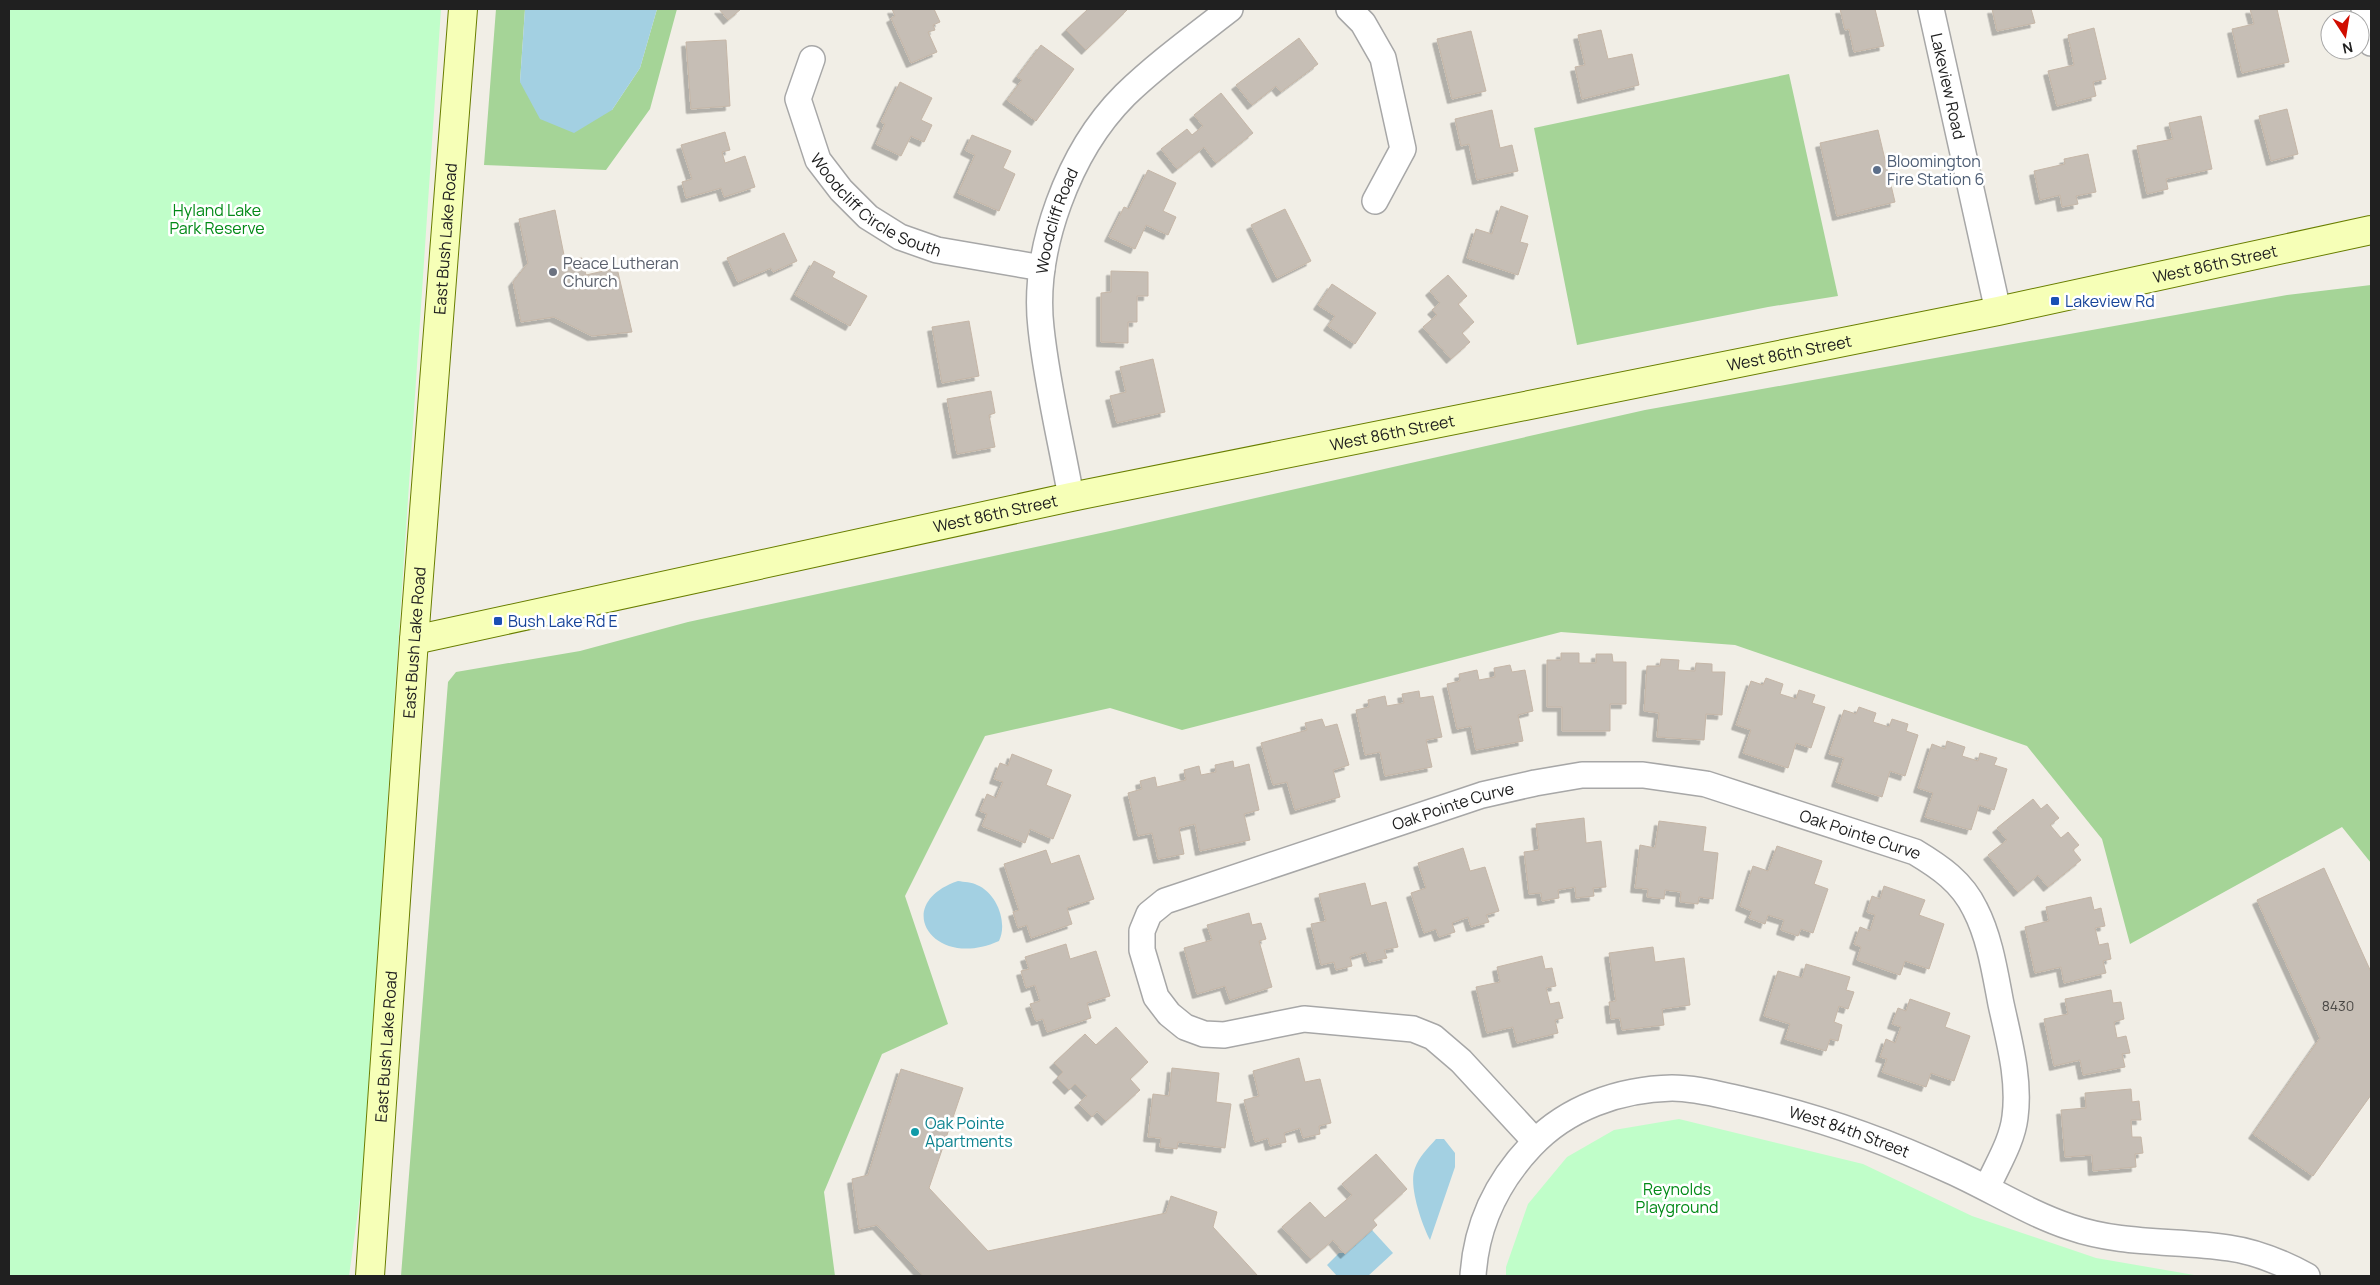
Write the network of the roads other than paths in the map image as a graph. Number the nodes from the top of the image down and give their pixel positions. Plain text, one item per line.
1 (463, 9) edge
2 (1230, 9) edge
3 (1349, 9) edge
4 (1931, 9) edge
5 (2364, 9) edge
6 (2371, 43) edge
7 (812, 59) dead end
8 (1375, 201) dead end
9 (2371, 230) edge
10 (1042, 268) junction
11 (1998, 311) junction
12 (1071, 497) junction
13 (414, 640) junction
14 (1535, 1141) junction
15 (1987, 1188) junction
16 (370, 1276) edge
17 (1473, 1276) edge
18 (2307, 1276) edge

1 - 13 street, East Bush Lake Road
2 - 10 street, Woodcliff Road
3 - 8 street
4 - 11 street, Lakeview Road
5 - 6 street
7 - 10 street, Woodcliff Circle South
9 - 11 street, West 86th Street
10 - 12 street, Woodcliff Road
11 - 12 street, West 86th Street
12 - 13 street, West 86th Street
13 - 16 street, East Bush Lake Road
14 - 15 street, West 84th Street
14 - 15 street, Oak Pointe Curve
14 - 17 street, West 84th Street
15 - 18 street, West 84th Street

